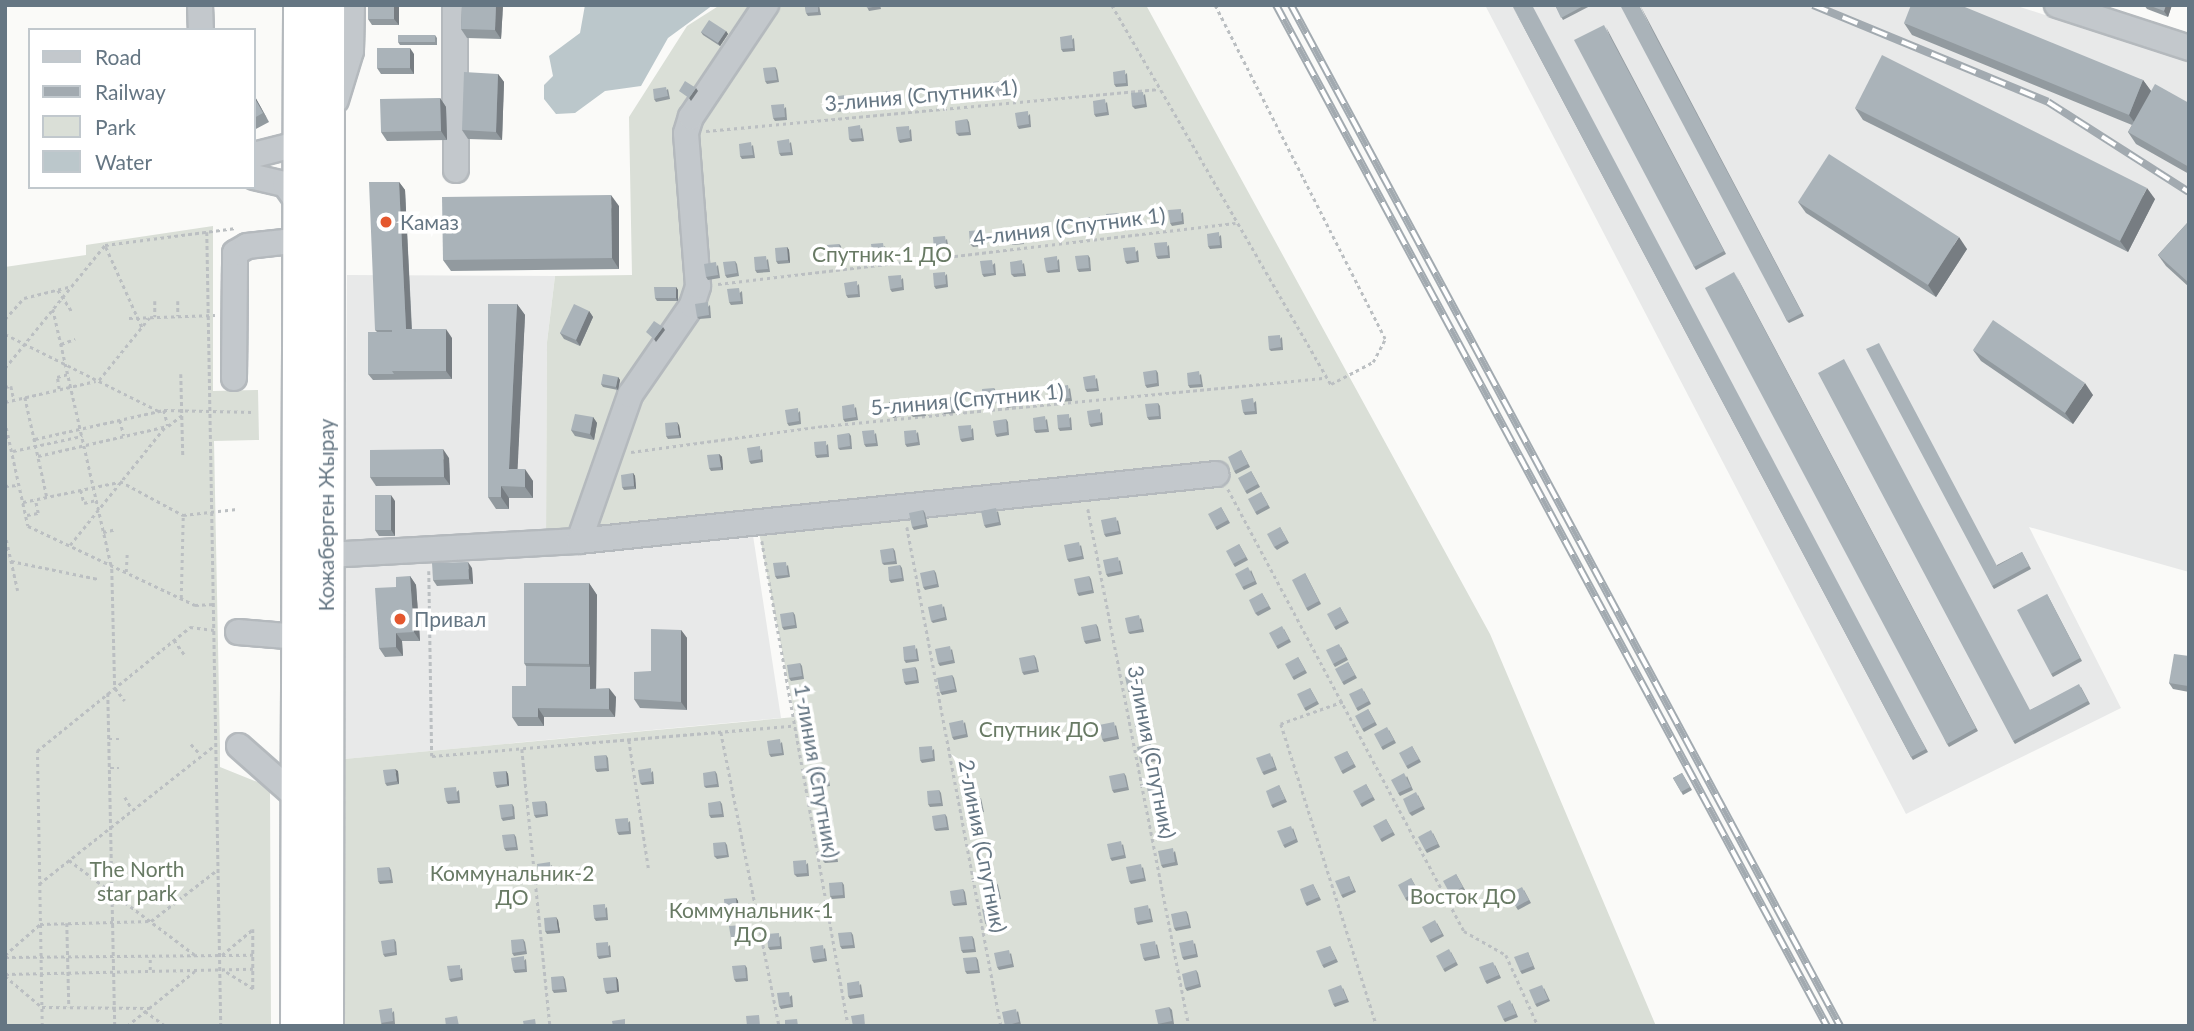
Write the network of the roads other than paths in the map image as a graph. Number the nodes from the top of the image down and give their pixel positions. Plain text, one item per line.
1 (200, 5) edge
2 (301, 5) edge
3 (326, 5) edge
4 (352, 5) edge
5 (455, 5) edge
6 (766, 5) edge
7 (2057, 5) edge
8 (201, 28) edge
9 (2189, 48) edge
10 (338, 51) junction
11 (301, 143) junction
12 (256, 154) edge
13 (456, 170) dead end
14 (256, 177) edge
15 (310, 213) junction
16 (234, 378) dead end
17 (1216, 474) road end
18 (579, 541) junction
19 (326, 555) junction
20 (226, 631) road end
21 (299, 636) junction
22 (239, 746) road end
23 (299, 799) junction
24 (298, 1026) edge
25 (325, 1026) edge

1 - 8 street
2 - 11 highway, Кожаберген Жырау
3 - 10 highway, Кожаберген Жырау
4 - 10 street
5 - 13 street
6 - 18 street
7 - 9 street
10 - 15 highway, Кожаберген Жырау
11 - 12 street
11 - 15 highway, Кожаберген Жырау
14 - 15 street
15 - 16 street
15 - 19 highway, Кожаберген Жырау
15 - 21 highway, Кожаберген Жырау
17 - 18 street
18 - 19 street
19 - 25 highway, Кожаберген Жырау
20 - 21 street
21 - 23 highway, Кожаберген Жырау
22 - 23 street
23 - 24 highway, Кожаберген Жырау

